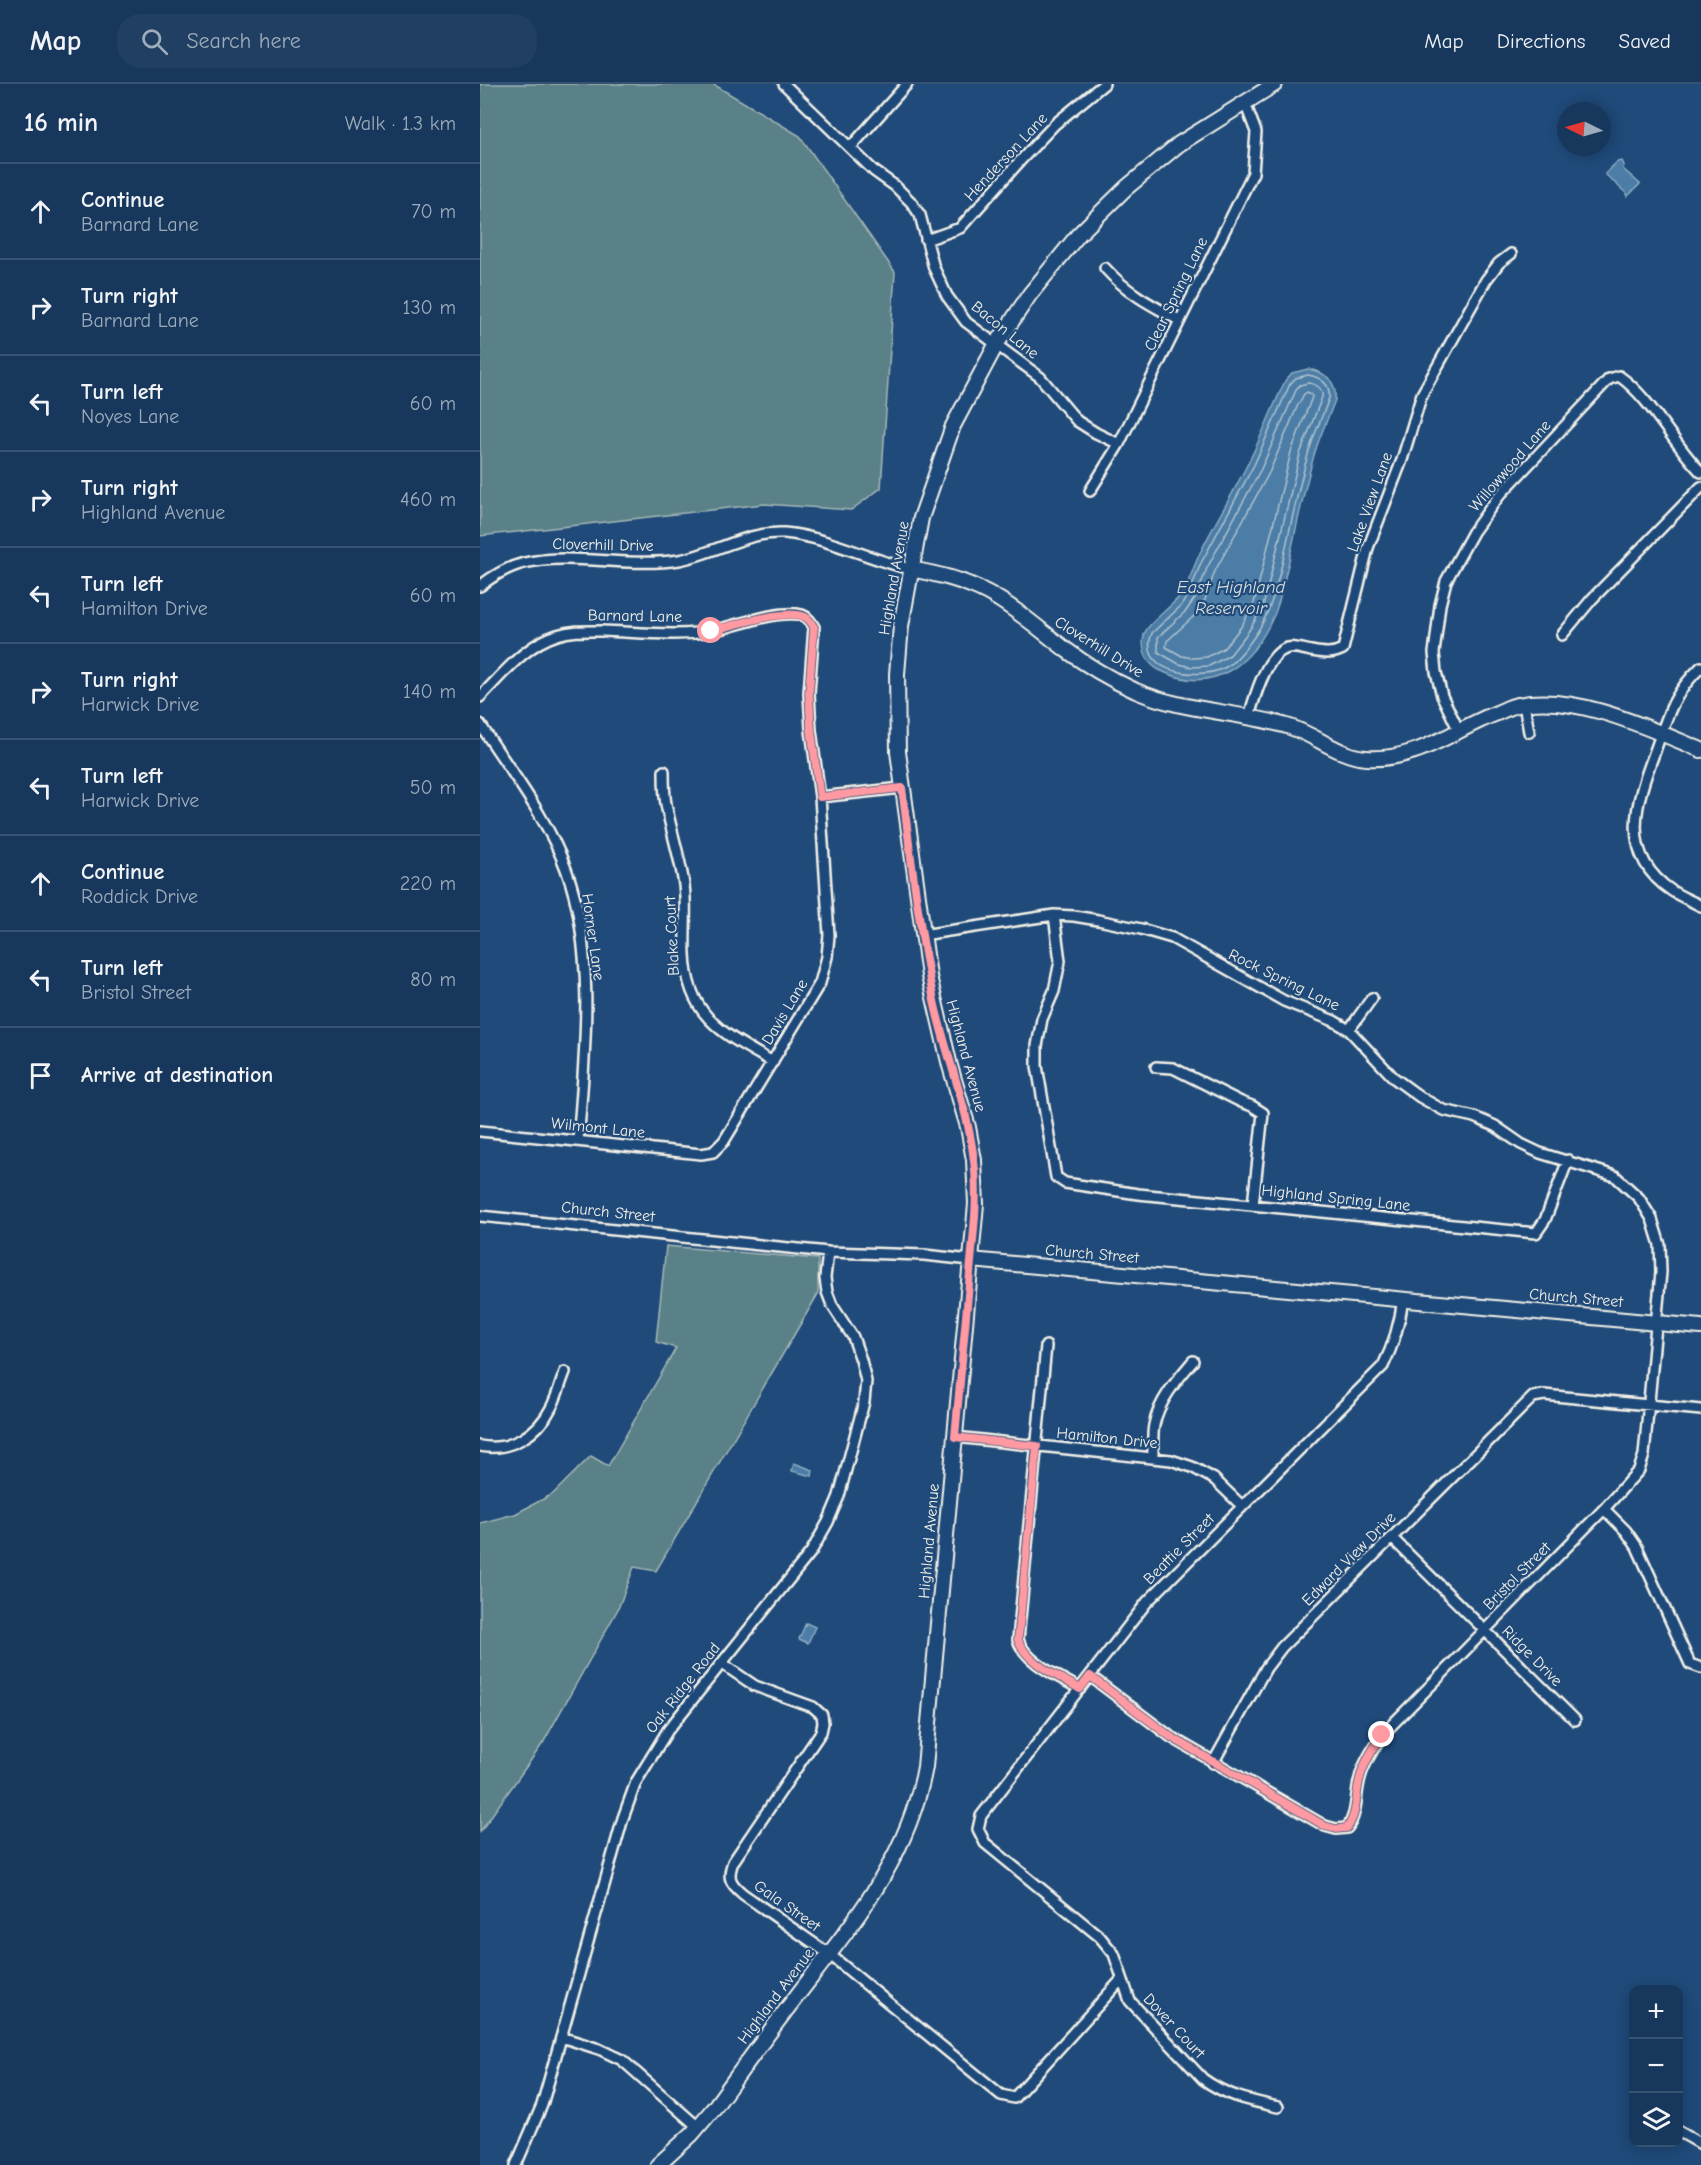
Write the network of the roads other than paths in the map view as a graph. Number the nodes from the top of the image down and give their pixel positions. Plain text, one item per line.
1 (784, 84) edge
2 (907, 84) edge
3 (1104, 84) edge
4 (1275, 84) edge
5 (1245, 103) junction
6 (850, 148) junction
7 (926, 240) junction
8 (1511, 254) dead end
9 (1105, 268) dead end
10 (1179, 320) junction
11 (996, 345) junction
12 (1119, 444) junction
13 (1701, 472) edge
14 (1701, 488) edge
15 (1089, 491) dead end
16 (910, 569) junction
17 (480, 586) edge
18 (1562, 635) dead end
19 (1701, 667) edge
20 (480, 697) edge
21 (1524, 704) junction
22 (1249, 717) junction
23 (480, 724) edge
24 (1459, 731) junction
25 (1529, 732) dead end
26 (1661, 734) junction
27 (1701, 750) edge
28 (664, 771) dead end
29 (902, 788) junction
30 (820, 797) junction
31 (1701, 906) edge
32 (1054, 915) junction
33 (922, 935) junction
34 (1372, 998) dead end
35 (1349, 1030) junction
36 (773, 1062) junction
37 (1156, 1067) dead end
38 (480, 1131) edge
39 (578, 1141) junction
40 (713, 1152) joint
41 (1568, 1160) junction
42 (1253, 1204) junction
43 (480, 1216) edge
44 (828, 1252) junction
45 (972, 1260) junction
46 (1403, 1299) junction
47 (1656, 1322) junction
48 (1701, 1326) edge
49 (1046, 1346) dead end
50 (1193, 1361) dead end
51 (565, 1372) dead end
52 (1648, 1406) junction
53 (1701, 1410) edge
54 (955, 1437) junction
55 (480, 1446) edge
56 (1037, 1446) junction
57 (1153, 1458) junction
58 (1242, 1506) junction
59 (1604, 1509) junction
60 (1392, 1538) junction
61 (1484, 1630) junction
62 (722, 1663) junction
63 (1700, 1668) edge
64 (1090, 1676) junction
65 (1080, 1689) junction
66 (1575, 1720) dead end
67 (1213, 1763) junction
68 (978, 1829) joint
69 (829, 1954) junction
70 (1121, 1980) junction
71 (561, 2037) junction
72 (1278, 2107) dead end
73 (698, 2127) junction
74 (1683, 2134) edge
75 (1701, 2144) edge
76 (516, 2165) edge
77 (658, 2165) edge

1 - 6 street, Bacon Lane
2 - 6 street
3 - 7 street, Henderson Lane
4 - 5 main road, Highland Avenue
5 - 10 street, Clear Spring Lane
5 - 11 main road, Highland Avenue
6 - 7 street, Bacon Lane
7 - 11 street, Bacon Lane
8 - 22 street, Lake View Lane
9 - 10 street
10 - 12 street, Clear Spring Lane
11 - 12 street, Bacon Lane
11 - 16 main road, Highland Avenue
12 - 15 street, Clear Spring Lane
13 - 24 street, Willowwood Lane
14 - 18 street
16 - 17 street, Cloverhill Drive
16 - 22 main road, Cloverhill Drive
16 - 29 main road, Highland Avenue
19 - 26 street
20 - 30 street, Barnard Lane
21 - 24 main road, Cloverhill Drive
21 - 25 street
21 - 26 main road, Cloverhill Drive
22 - 24 main road, Cloverhill Drive
23 - 39 street, Horner Lane
26 - 27 main road, Cloverhill Drive
26 - 31 street
28 - 36 street, Blake Court
29 - 30 street
29 - 33 main road, Highland Avenue
30 - 36 street, Davis Lane
32 - 33 street, Rock Spring Lane
32 - 35 street, Rock Spring Lane
32 - 42 street, Highland Spring Lane
33 - 45 main road, Highland Avenue
34 - 35 street
35 - 41 street, Rock Spring Lane
36 - 40 street, Davis Lane
37 - 42 street
38 - 39 street, Wilmont Lane
39 - 40 street, Wilmont Lane
41 - 42 street, Highland Spring Lane
41 - 47 street, Rock Spring Lane
43 - 44 street, Church Street
44 - 45 street, Church Street
44 - 62 street, Oak Ridge Road
45 - 46 main road, Church Street
45 - 54 main road, Highland Avenue
46 - 47 main road, Church Street
46 - 58 street, Beattie Street
47 - 48 main road, Church Street
47 - 52 street, Bristol Street
49 - 56 street
50 - 57 street
51 - 55 street
52 - 53 street
52 - 59 street, Bristol Street
52 - 60 street, Edward View Drive
54 - 56 street, Hamilton Drive
54 - 69 main road, Highland Avenue
56 - 57 street, Hamilton Drive
56 - 65 street
57 - 58 street, Hamilton Drive
58 - 64 street, Beattie Street
59 - 61 street, Bristol Street
59 - 63 street
60 - 61 street, Ridge Drive
60 - 67 street, Edward View Drive
61 - 66 street, Ridge Drive
61 - 67 street, Bristol Street
62 - 69 street, Gala Street
62 - 71 street, Oak Ridge Road
64 - 65 street, Beattie Street
64 - 67 street
65 - 68 street, Beattie Street
68 - 70 street, Dover Court
69 - 70 street, Gala Street
69 - 73 main road, Highland Avenue
70 - 72 street, Dover Court
71 - 73 street
71 - 76 street, Oak Ridge Road
73 - 77 main road, Highland Avenue
74 - 75 street

